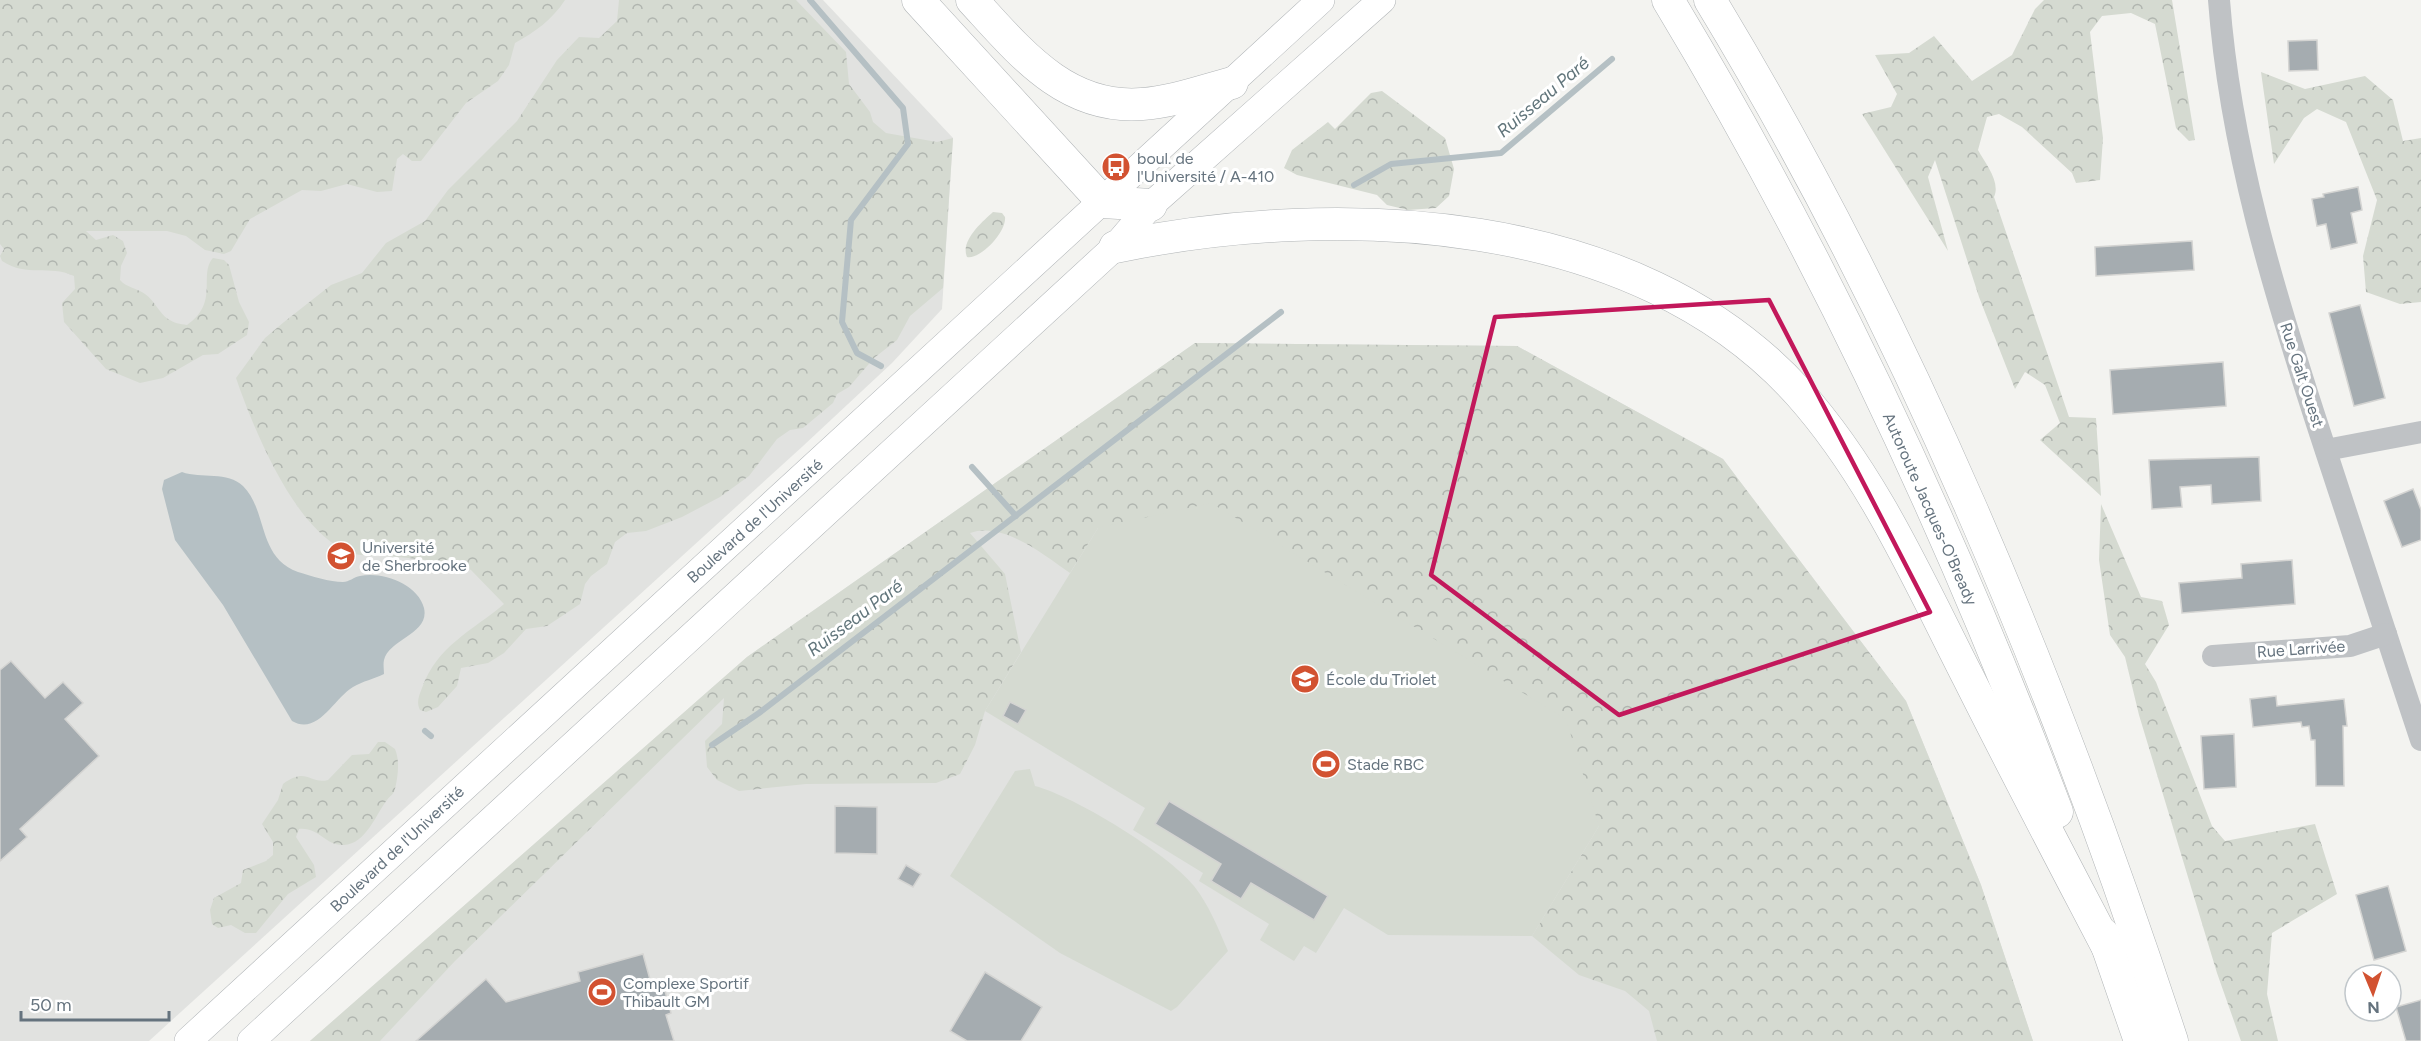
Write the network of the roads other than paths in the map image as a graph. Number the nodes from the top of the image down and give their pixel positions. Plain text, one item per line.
1 (918, 0) edge
2 (972, 0) edge
3 (1322, 0) edge
4 (1382, 0) edge
5 (1668, 0) edge
6 (1710, 0) edge
7 (2220, 0) edge
8 (1232, 83) junction
9 (1103, 202) junction
10 (1151, 205) junction
11 (1115, 247) junction
12 (2421, 432) edge
13 (2326, 450) junction
14 (2386, 634) junction
15 (2213, 656) dead end
16 (2421, 740) edge
17 (2110, 952) junction
18 (188, 1041) edge
19 (251, 1041) edge
20 (2140, 1041) edge
21 (2172, 1041) edge

1 - 9 highway
2 - 8 highway
3 - 8 main road, Boulevard de l'Université
4 - 10 main road
5 - 17 highway, Autoroute Jacques-O'Bready
6 - 21 highway
7 - 13 street, Rue Galt Ouest
8 - 9 main road, Boulevard de l'Université
9 - 10 highway
9 - 18 main road, Boulevard de l'Université
10 - 11 main road
11 - 17 highway
11 - 19 main road
12 - 13 street
13 - 14 street, Rue Galt Ouest
14 - 15 street, Rue Larrivée
14 - 16 street, Rue Galt Ouest
17 - 20 highway, Autoroute Jacques-O'Bready

